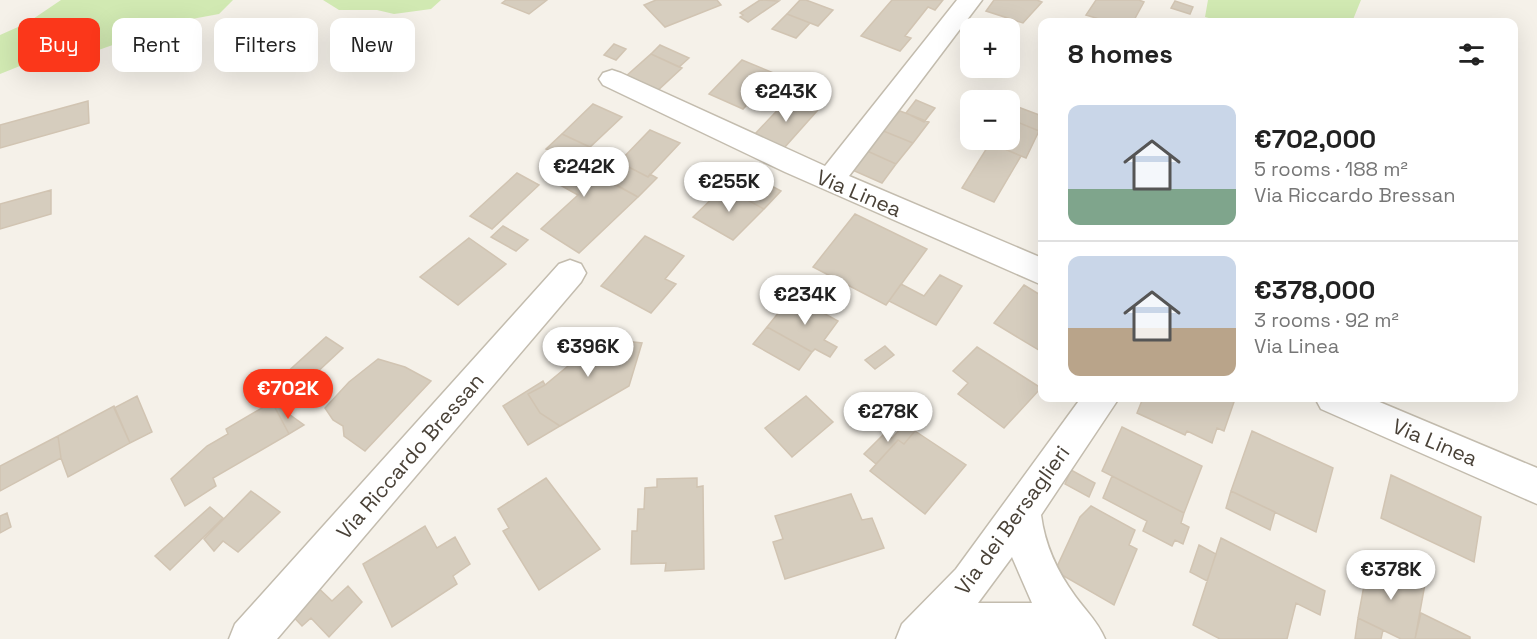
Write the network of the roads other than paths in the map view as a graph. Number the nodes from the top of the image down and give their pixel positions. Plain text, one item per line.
1 (970, 0) edge
2 (612, 79) dead end
3 (830, 180) junction
4 (1038, 270) edge
5 (570, 273) dead end
6 (1098, 402) edge
7 (1342, 402) edge
8 (1537, 486) edge
9 (1021, 509) junction
10 (250, 639) edge
11 (917, 639) edge
12 (925, 639) edge
13 (1078, 639) edge
14 (1084, 639) edge

1 - 3 street
2 - 3 street, Via Linea
3 - 4 street, Via Linea
5 - 10 street, Via Riccardo Bressan
6 - 9 street, Via dei Bersaglieri
7 - 8 street, Via Linea
9 - 11 street, Via dei Bersaglieri
9 - 14 street
12 - 13 street

